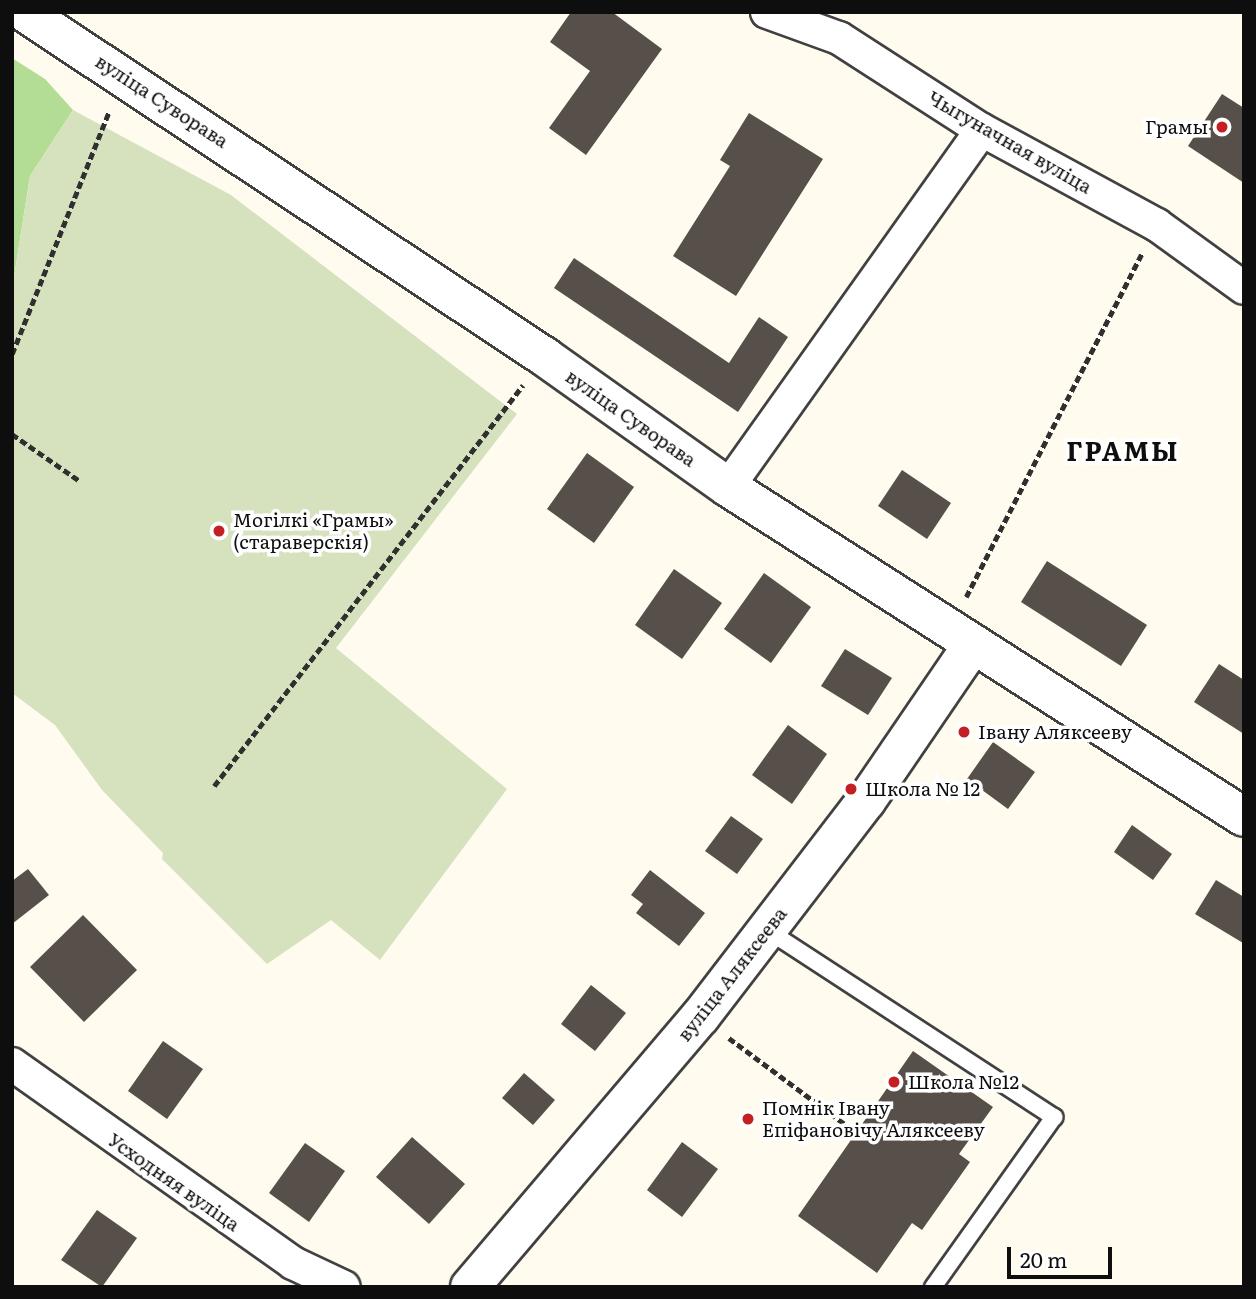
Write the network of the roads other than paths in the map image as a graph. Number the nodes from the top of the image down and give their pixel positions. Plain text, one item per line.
1 (24, 12) edge
2 (767, 12) edge
3 (982, 130) junction
4 (1244, 288) edge
5 (728, 487) junction
6 (962, 637) junction
7 (1244, 817) edge
8 (767, 930) junction
9 (12, 1064) edge
10 (344, 1287) edge
11 (470, 1287) edge
12 (933, 1287) edge

1 - 5 street, вуліца Суворава
2 - 3 street, Чыгуначная вуліца
3 - 4 street, Чыгуначная вуліца
3 - 5 street
5 - 6 street, вуліца Суворава
6 - 7 street, вуліца Суворава
6 - 8 street, вуліца Аляксеева
8 - 11 street, вуліца Аляксеева
8 - 12 lane
9 - 10 street, Усходняя вуліца

